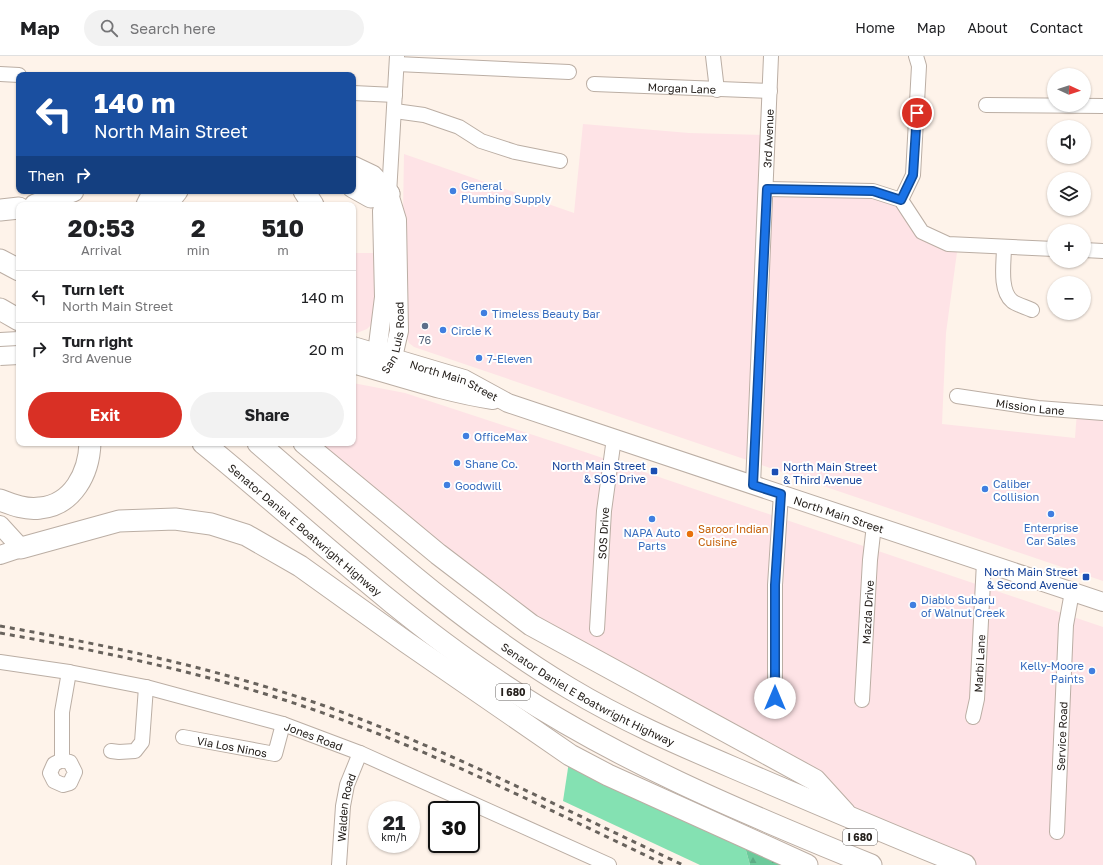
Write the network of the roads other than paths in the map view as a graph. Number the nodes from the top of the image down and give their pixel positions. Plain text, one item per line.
1 (713, 56) edge
2 (771, 56) edge
3 (916, 56) edge
4 (397, 60) edge
5 (570, 72) dead end
6 (0, 74) edge
7 (16, 75) edge
8 (594, 84) dead end
9 (717, 90) junction
10 (770, 92) junction
11 (356, 93) edge
12 (395, 95) junction
13 (986, 105) dead end
14 (1103, 106) edge
15 (395, 110) junction
16 (560, 161) dead end
17 (356, 168) edge
18 (356, 189) edge
19 (767, 189) junction
20 (66, 194) edge
21 (175, 194) edge
22 (389, 194) junction
23 (901, 200) junction
24 (43, 202) edge
25 (168, 202) edge
26 (16, 208) edge
27 (0, 210) edge
28 (1004, 247) junction
29 (1047, 249) edge
30 (1091, 250) edge
31 (1103, 251) edge
32 (0, 260) edge
33 (16, 268) edge
34 (0, 309) edge
35 (1032, 310) dead end
36 (16, 318) edge
37 (16, 341) edge
38 (0, 342) edge
39 (356, 347) edge
40 (0, 348) edge
41 (385, 355) junction
42 (0, 356) edge
43 (16, 356) edge
44 (16, 360) edge
45 (356, 365) edge
46 (383, 372) junction
47 (957, 396) dead end
48 (508, 402) junction
49 (1103, 413) edge
50 (614, 438) junction
51 (90, 446) edge
52 (207, 446) edge
53 (262, 446) edge
54 (308, 446) edge
55 (322, 446) edge
56 (753, 485) junction
57 (364, 494) junction
58 (781, 494) junction
59 (0, 500) edge
60 (0, 525) edge
61 (874, 525) junction
62 (21, 548) junction
63 (0, 554) edge
64 (984, 562) junction
65 (1072, 592) junction
66 (1103, 602) edge
67 (597, 629) dead end
68 (0, 662) edge
69 (69, 672) junction
70 (146, 687) junction
71 (775, 698) dead end
72 (862, 700) dead end
73 (973, 717) dead end
74 (283, 724) junction
75 (183, 737) dead end
76 (111, 751) dead end
77 (360, 753) junction
78 (62, 760) dead end
79 (799, 796) junction
80 (851, 819) junction
81 (1058, 832) dead end
82 (339, 865) edge
83 (609, 865) edge
84 (807, 865) edge
85 (871, 865) edge
86 (930, 865) edge
87 (965, 865) edge

1 - 9 street
2 - 10 street, 3rd Avenue
3 - 23 street
4 - 5 street
4 - 12 street, San Luis Road
6 - 7 street
8 - 9 street, Morgan Lane
9 - 10 street, Morgan Lane
10 - 19 street, 3rd Avenue
11 - 12 street
12 - 15 street, San Luis Road
13 - 14 street
15 - 16 street
15 - 22 street, San Luis Road
17 - 22 highway
18 - 22 highway
19 - 23 street
19 - 56 street, 3rd Avenue
20 - 24 highway
21 - 25 highway
22 - 41 main road, San Luis Road
23 - 28 street
26 - 27 highway
28 - 29 street
28 - 35 street
30 - 31 street
32 - 33 highway
34 - 36 highway
37 - 38 main road
39 - 41 main road, North Main Street
40 - 44 highway
41 - 46 main road, San Luis Road
41 - 48 main road, North Main Street
42 - 43 main road, bridge
45 - 46 main road, North Main Street
46 - 48 main road, North Main Street
47 - 49 street, Mission Lane
48 - 50 main road, North Main Street
50 - 56 main road, North Main Street
50 - 67 street, SOS Drive
51 - 59 highway
52 - 85 highway, Senator Daniel E Boatwright Highway / I 680
53 - 79 highway, Senator Daniel E Boatwright Highway / I 680
54 - 57 highway
55 - 57 highway
56 - 58 main road, North Main Street
57 - 80 highway
58 - 61 main road, North Main Street
58 - 71 street
60 - 62 main road
61 - 64 main road, North Main Street
61 - 72 street, Mazda Drive
62 - 63 main road
62 - 84 highway
64 - 65 main road, North Main Street
64 - 73 street, Marbi Lane
65 - 66 main road, North Main Street
65 - 81 street, Service Road
68 - 69 street, Jones Road
69 - 70 street, Jones Road
69 - 78 street
70 - 74 street, Jones Road
70 - 76 street
74 - 75 street, Via Los Ninos
74 - 77 street, Jones Road
77 - 82 street, Walden Road
77 - 83 street, Jones Road
79 - 80 highway, Senator Daniel E Boatwright Highway / I 680
79 - 86 highway, I 680
80 - 87 highway, Senator Daniel E Boatwright Highway / I 680

